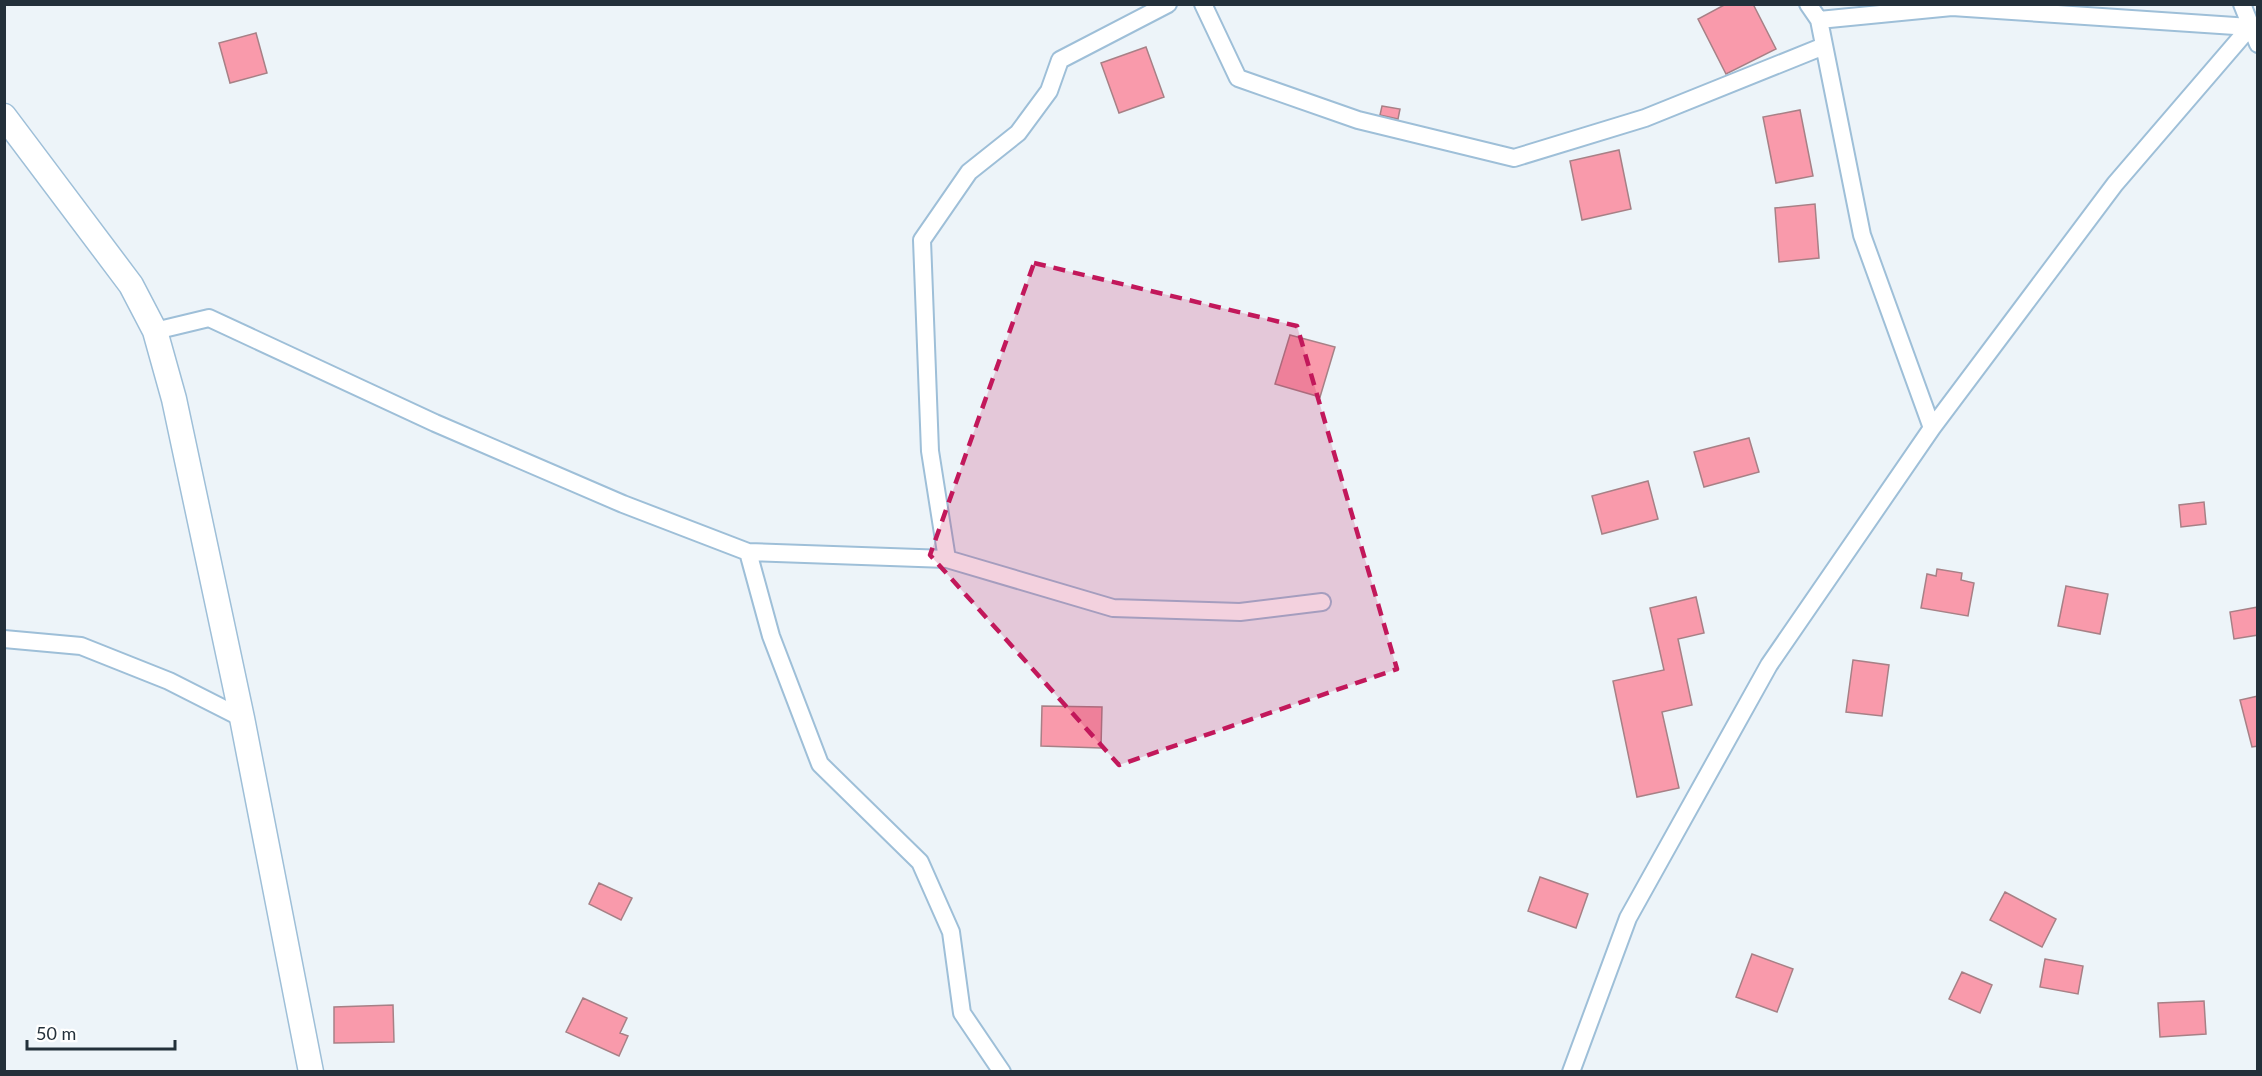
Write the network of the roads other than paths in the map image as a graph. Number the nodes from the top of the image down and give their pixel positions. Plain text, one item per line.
1 (1168, 4) edge
2 (1203, 4) edge
3 (1808, 4) edge
4 (2242, 4) edge
5 (1819, 20) junction
6 (2250, 27) junction
7 (2258, 44) edge
8 (1824, 46) junction
9 (4, 116) edge
10 (155, 331) junction
11 (1932, 428) junction
12 (748, 552) junction
13 (947, 559) junction
14 (1322, 602) dead end
15 (4, 639) edge
16 (242, 718) junction
17 (311, 1071) edge
18 (1002, 1071) edge
19 (1571, 1071) edge

1 - 13 street
2 - 8 street
3 - 5 street
4 - 6 street
5 - 6 street
5 - 8 street
6 - 7 street
6 - 11 street
8 - 11 street
9 - 10 main road
10 - 12 street
10 - 16 main road
11 - 19 street
12 - 13 street
12 - 18 street
13 - 14 street
15 - 16 street
16 - 17 main road

